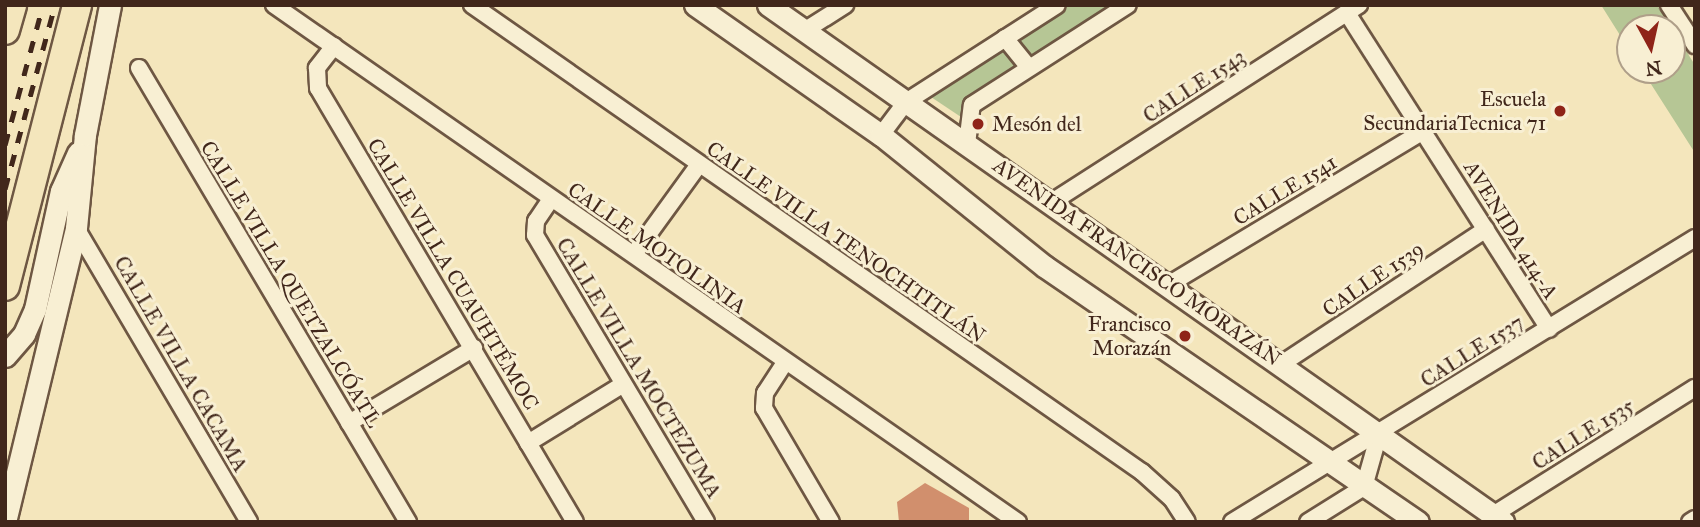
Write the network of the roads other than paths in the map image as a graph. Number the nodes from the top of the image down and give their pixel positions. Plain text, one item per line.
1 (12, 5) edge
2 (77, 5) edge
3 (110, 5) edge
4 (274, 5) edge
5 (472, 5) edge
6 (695, 5) edge
7 (768, 5) edge
8 (845, 5) edge
9 (1056, 5) edge
10 (1128, 5) edge
11 (1670, 5) edge
12 (1353, 9) edge
13 (5, 30) edge
14 (804, 31) junction
15 (1005, 38) junction
16 (1695, 45) edge
17 (334, 46) junction
18 (139, 68) dead end
19 (1029, 68) junction
20 (906, 102) junction
21 (1423, 131) junction
22 (85, 135) junction
23 (881, 135) junction
24 (967, 144) junction
25 (698, 166) junction
26 (551, 199) junction
27 (1052, 202) junction
28 (76, 228) junction
29 (1486, 229) junction
30 (1695, 238) edge
31 (634, 254) junction
32 (7, 279) edge
33 (1168, 285) junction
34 (1549, 328) junction
35 (474, 348) junction
36 (5, 356) edge
37 (1283, 363) junction
38 (784, 364) junction
39 (622, 384) junction
40 (1695, 388) edge
41 (349, 423) junction
42 (1379, 434) junction
43 (528, 443) junction
44 (1327, 463) junction
45 (1364, 487) junction
46 (1498, 518) edge
47 (1695, 519) edge
48 (5, 522) edge
49 (249, 522) edge
50 (408, 522) edge
51 (575, 522) edge
52 (706, 522) edge
53 (831, 522) edge
54 (1018, 522) edge
55 (1187, 522) edge
56 (1232, 522) edge
57 (1308, 522) edge
58 (1418, 522) edge
59 (1690, 522) edge

1 - 13 highway
2 - 32 highway
3 - 22 street
4 - 17 street, CALLE MOTOLINIA
5 - 25 street, CALLE VILLA TENOCHTITLÁN
6 - 23 street
7 - 14 street, AVENIDA FRANCISCO MORAZÁN
8 - 14 street
9 - 15 street
10 - 19 street
11 - 16 street
12 - 21 street, AVENIDA 414-A
12 - 27 street, CALLE 1543
14 - 20 street, AVENIDA FRANCISCO MORAZÁN
15 - 19 street
15 - 20 street
17 - 26 street, CALLE MOTOLINIA
17 - 35 street, CALLE VILLA CUAUHTÉMOC
18 - 41 street, CALLE VILLA QUETZALCÓATL
19 - 24 street
20 - 23 street
20 - 24 street, AVENIDA FRANCISCO MORAZÁN
21 - 29 street, AVENIDA 414-A
21 - 33 street, CALLE 1541
22 - 28 street
22 - 36 street
23 - 44 street
24 - 27 street, AVENIDA FRANCISCO MORAZÁN
25 - 31 street
25 - 55 street, CALLE VILLA TENOCHTITLÁN
26 - 31 street, CALLE MOTOLINIA
26 - 39 street, CALLE VILLA MOCTEZUMA
27 - 33 street, AVENIDA FRANCISCO MORAZÁN
28 - 48 street
28 - 49 street, CALLE VILLA CACAMA
29 - 34 street, AVENIDA 414-A
29 - 37 street, CALLE 1539
30 - 34 street, CALLE 1537
31 - 38 street, CALLE MOTOLINIA
33 - 37 street, AVENIDA FRANCISCO MORAZÁN
34 - 42 street, CALLE 1537
35 - 41 street
35 - 43 street, CALLE VILLA CUAUHTÉMOC
37 - 42 street, AVENIDA FRANCISCO MORAZÁN
38 - 53 street
38 - 54 street, CALLE MOTOLINIA
39 - 43 street
39 - 52 street, CALLE VILLA MOCTEZUMA
40 - 46 street, CALLE 1535
41 - 50 street, CALLE VILLA QUETZALCÓATL
42 - 44 street, CALLE 1537
42 - 45 street
42 - 46 street, AVENIDA FRANCISCO MORAZÁN
43 - 51 street, CALLE VILLA CUAUHTÉMOC
44 - 45 street
44 - 56 street, CALLE 1537
45 - 57 street
45 - 58 street
47 - 59 street

